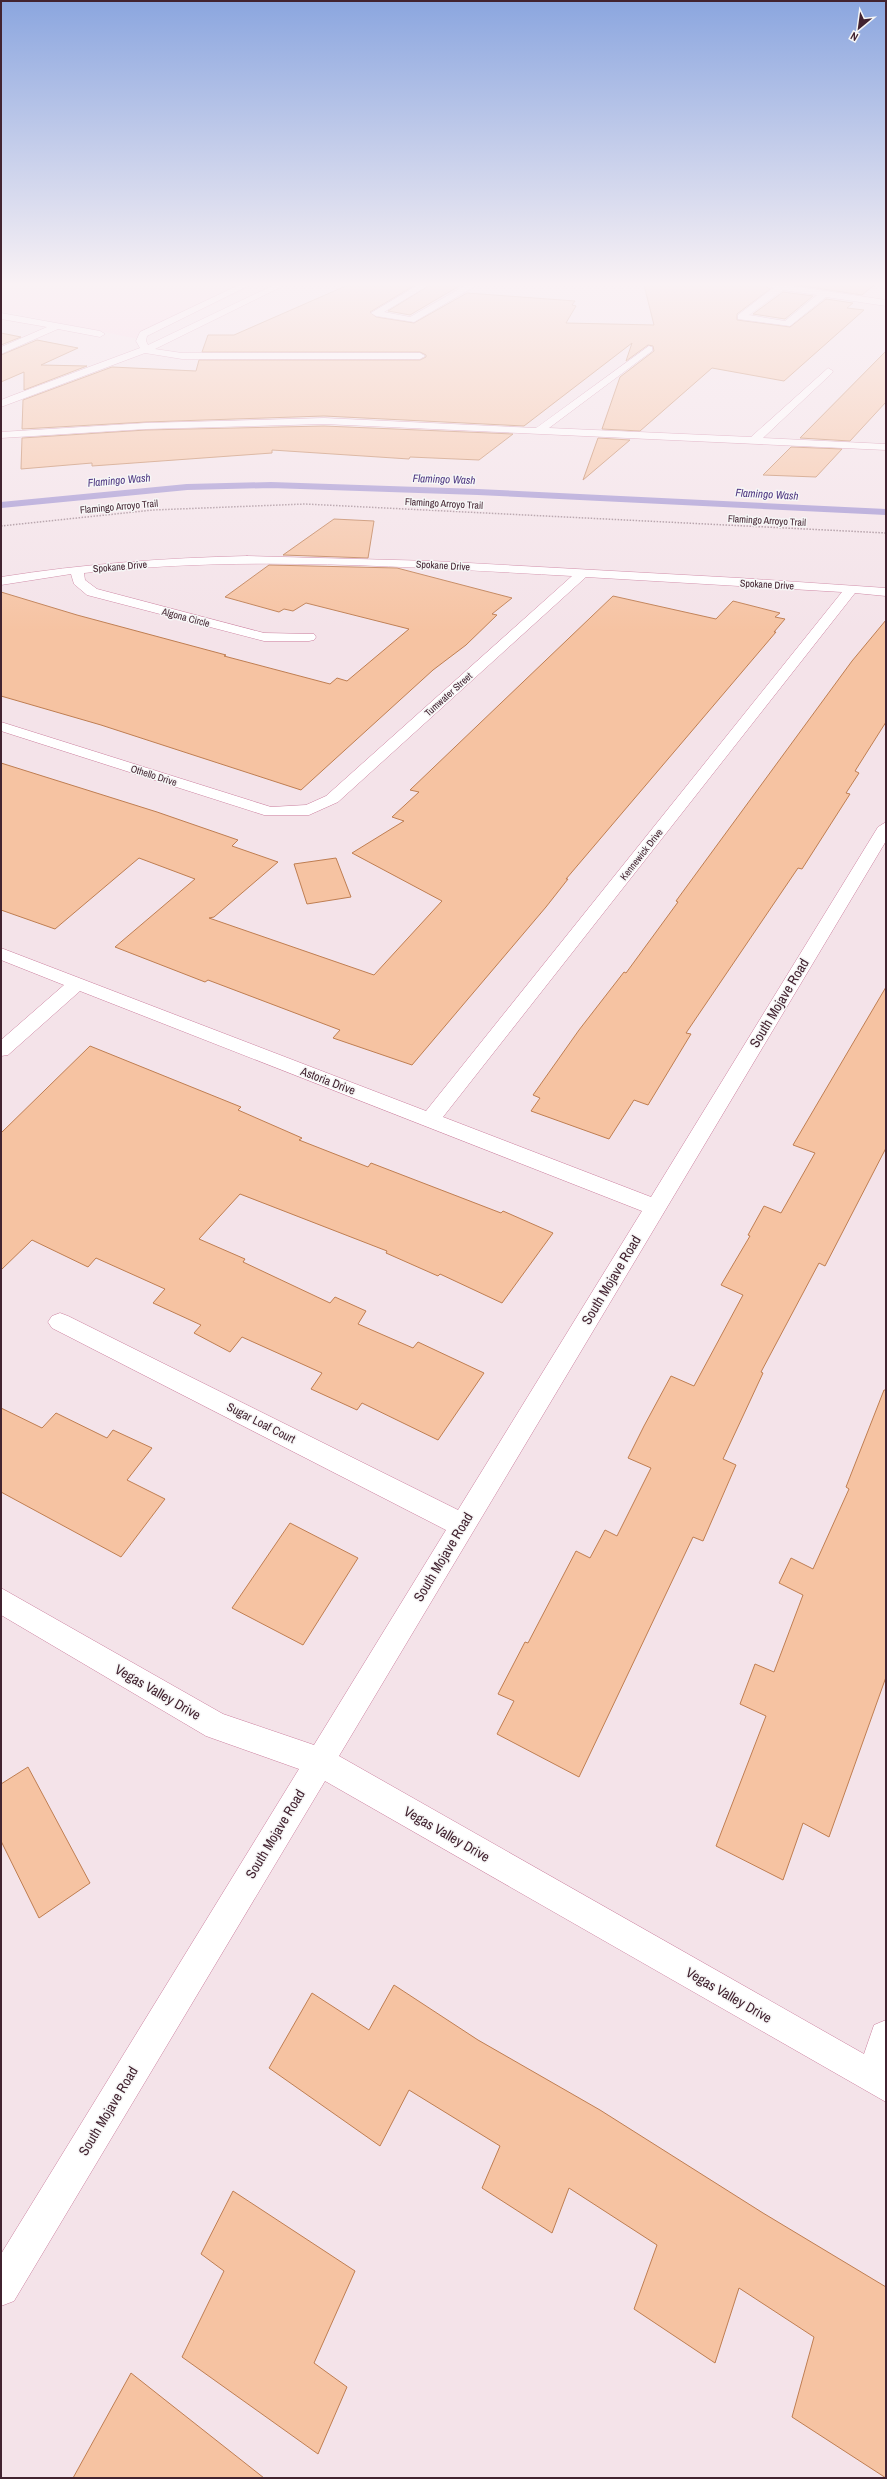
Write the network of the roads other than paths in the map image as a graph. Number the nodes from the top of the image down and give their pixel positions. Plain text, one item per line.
1 (579, 401) edge
2 (797, 401) edge
3 (540, 430) junction
4 (1, 436) edge
5 (755, 440) junction
6 (886, 446) edge
7 (77, 570) junction
8 (583, 573) junction
9 (1, 581) edge
10 (852, 589) junction
11 (886, 592) edge
12 (309, 637) dead end
13 (1, 726) edge
14 (309, 810) joint
15 (886, 827) edge
16 (1, 954) edge
17 (77, 984) junction
18 (1, 1050) edge
19 (430, 1120) junction
20 (655, 1207) junction
21 (60, 1322) dead end
22 (462, 1525) junction
23 (1, 1601) edge
24 (319, 1761) junction
25 (886, 2037) edge
26 (880, 2082) edge
27 (1, 2288) edge

1 - 3 street
2 - 5 street
3 - 4 street
3 - 5 street
5 - 6 street
7 - 8 street, Spokane Drive
7 - 9 street, Spokane Drive
7 - 12 street, Algona Circle
8 - 10 street, Spokane Drive
8 - 14 street, Tumwater Street
10 - 11 street, Spokane Drive
10 - 19 street, Kennewick Drive
13 - 14 street, Othello Drive
15 - 20 street, South Mojave Road
16 - 17 street, Astoria Drive
17 - 18 street
17 - 19 street, Astoria Drive
19 - 20 street, Astoria Drive
20 - 22 street, South Mojave Road
21 - 22 street, Sugar Loaf Court
22 - 24 street, South Mojave Road
23 - 24 street, Vegas Valley Drive
24 - 26 street, Vegas Valley Drive
24 - 27 street, South Mojave Road
25 - 26 street

